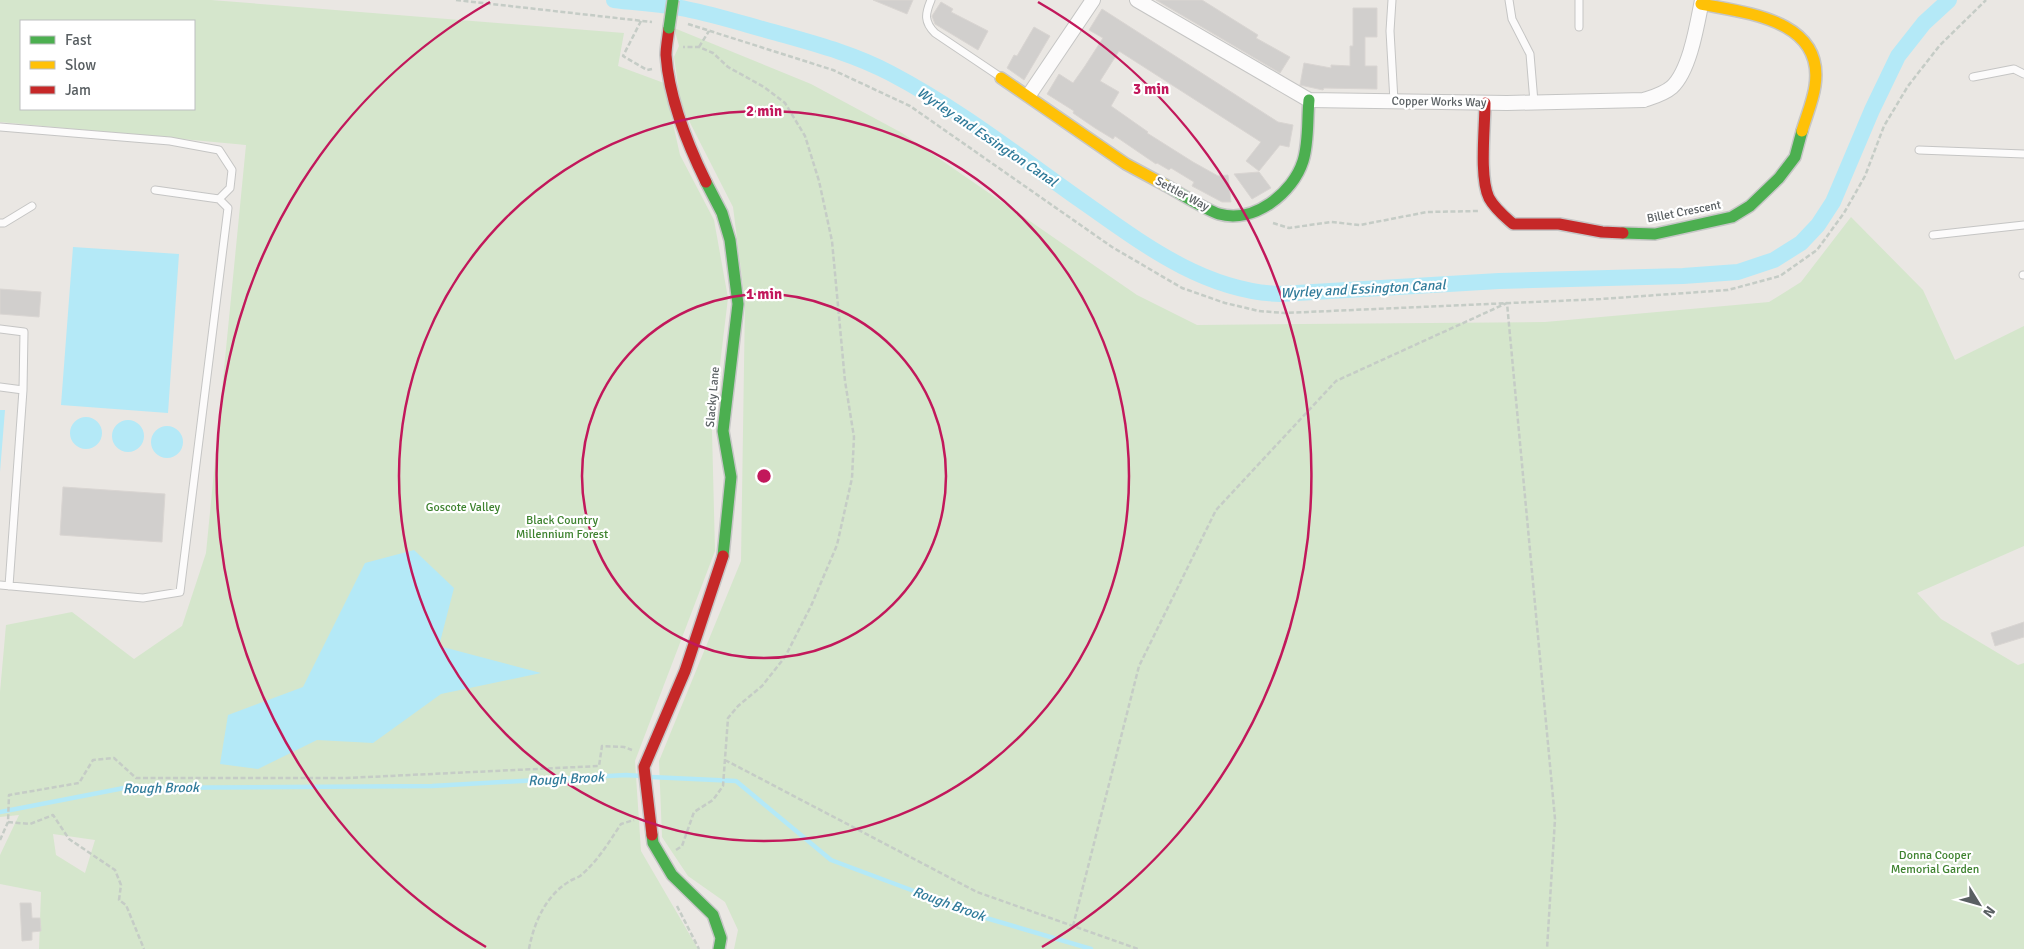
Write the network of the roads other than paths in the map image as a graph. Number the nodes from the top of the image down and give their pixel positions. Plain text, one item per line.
1 (673, 0) edge
2 (931, 0) edge
3 (1093, 0) edge
4 (1137, 0) edge
5 (1392, 0) edge
6 (1510, 0) edge
7 (1578, 0) edge
8 (1701, 2) edge
9 (1579, 27) dead end
10 (2024, 74) edge
11 (1973, 77) dead end
12 (1001, 78) joint
13 (1029, 96) junction
14 (1308, 100) junction
15 (1394, 101) junction
16 (1534, 102) junction
17 (1485, 103) junction
18 (0, 127) edge
19 (1919, 150) dead end
20 (2024, 154) edge
21 (155, 190) dead end
22 (219, 199) junction
23 (32, 206) dead end
24 (0, 223) edge
25 (2024, 225) edge
26 (1933, 235) dead end
27 (0, 329) edge
28 (0, 387) edge
29 (23, 390) junction
30 (0, 586) edge
31 (9, 586) junction
32 (719, 949) edge

1 - 32 street, Slacky Lane, bridge
2 - 12 lane
3 - 13 street
4 - 14 street, Copper Works Way
5 - 15 lane
6 - 16 lane
7 - 9 lane
8 - 16 street, Copper Works Way
8 - 17 street, Billet Crescent
10 - 11 lane
12 - 13 street, Settler Way
13 - 14 street, Settler Way
14 - 15 street, Copper Works Way
15 - 17 street, Copper Works Way
16 - 17 street, Copper Works Way
18 - 22 lane
19 - 20 lane
21 - 22 lane
22 - 31 lane
23 - 24 lane
25 - 26 lane
27 - 29 lane
28 - 29 lane
29 - 31 lane
30 - 31 lane

